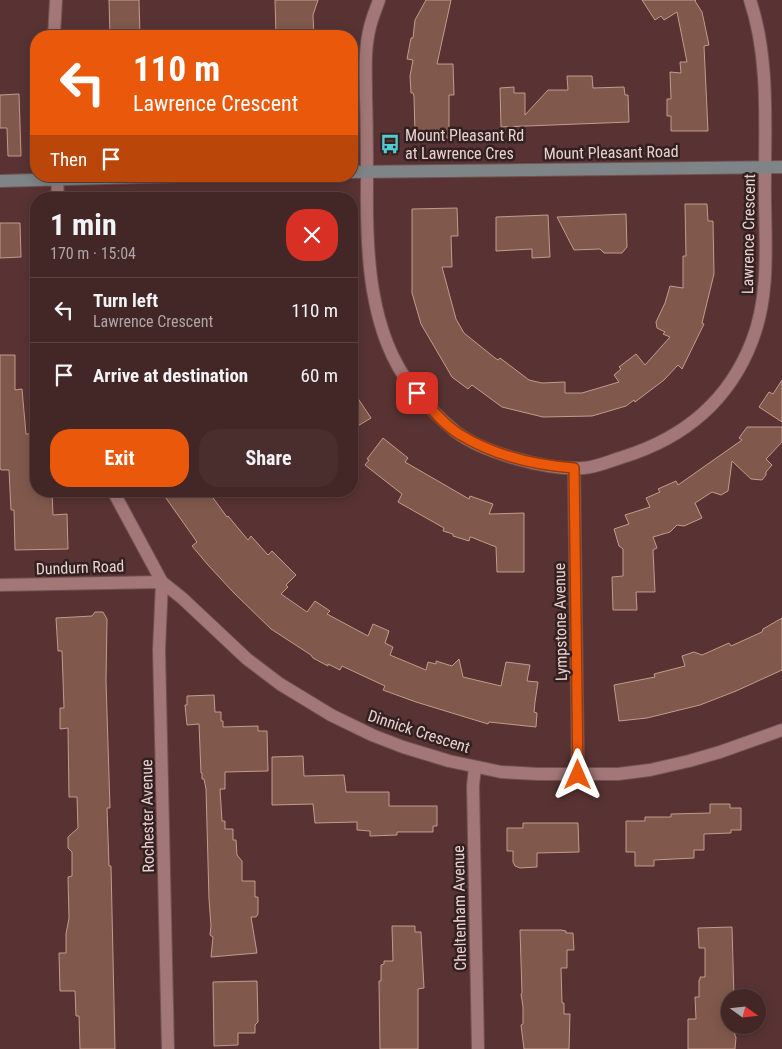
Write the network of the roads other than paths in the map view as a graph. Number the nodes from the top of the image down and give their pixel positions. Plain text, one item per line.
1 (56, 0) edge
2 (379, 0) edge
3 (750, 0) edge
4 (54, 30) edge
5 (765, 167) junction
6 (782, 167) edge
7 (367, 171) junction
8 (358, 172) edge
9 (30, 179) edge
10 (0, 181) edge
11 (574, 468) junction
12 (116, 497) edge
13 (162, 582) junction
14 (0, 585) edge
15 (782, 730) edge
16 (475, 767) junction
17 (578, 775) junction
18 (168, 1049) edge
19 (478, 1049) edge

1 - 4 street
2 - 7 street, Lawrence Crescent
3 - 5 street, Lawrence Crescent
5 - 6 main road, Mount Pleasant Road
5 - 7 main road, Mount Pleasant Road
5 - 11 street, Lawrence Crescent
7 - 8 main road, Mount Pleasant Road
7 - 11 street, Lawrence Crescent
9 - 10 main road
11 - 17 street, Lympstone Avenue
12 - 13 street, Dinnick Crescent
13 - 14 street, Dundurn Road
13 - 16 street, Dinnick Crescent
13 - 18 street, Rochester Avenue
15 - 17 street, Dinnick Crescent
16 - 17 street, Dinnick Crescent
16 - 19 street, Cheltenham Avenue

